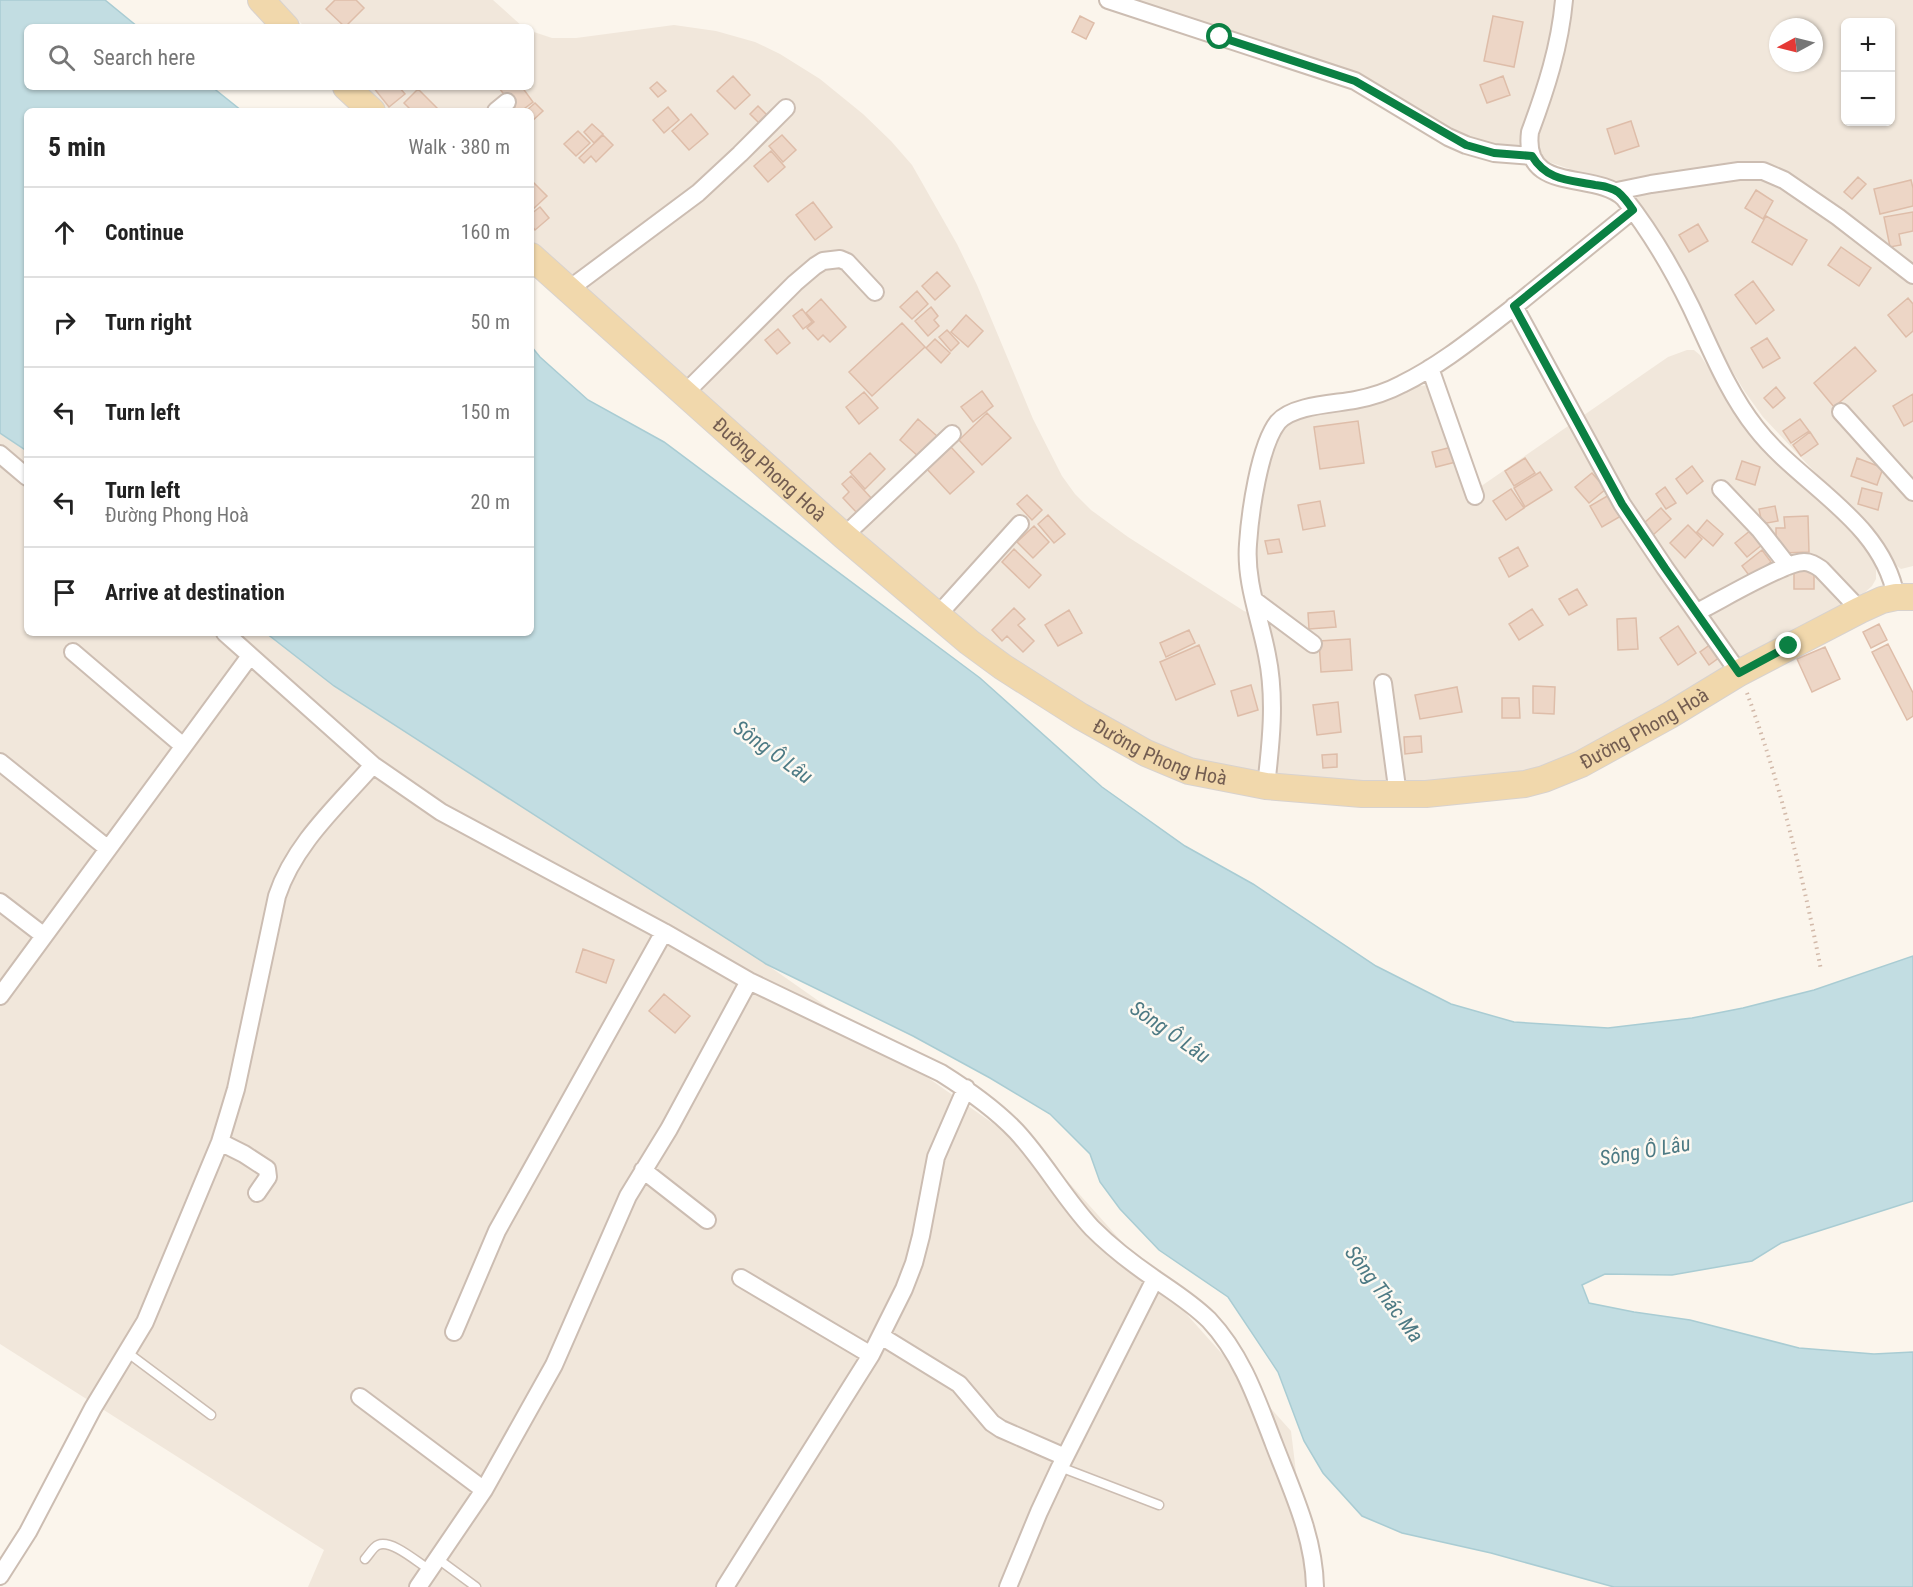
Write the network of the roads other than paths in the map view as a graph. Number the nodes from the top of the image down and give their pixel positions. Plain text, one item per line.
1 (261, 0) edge
2 (1108, 0) edge
3 (1564, 0) edge
4 (283, 24) edge
5 (349, 90) edge
6 (369, 108) edge
7 (786, 108) dead end
8 (1532, 156) junction
9 (1617, 191) junction
10 (1633, 210) junction
11 (534, 259) edge
12 (1913, 275) edge
13 (568, 290) junction
14 (875, 292) dead end
15 (1514, 306) junction
16 (1430, 368) junction
17 (685, 393) junction
18 (1841, 412) dead end
19 (952, 434) dead end
20 (0, 454) edge
21 (24, 474) edge
22 (1721, 489) dead end
23 (1913, 492) edge
24 (1475, 496) dead end
25 (1020, 524) dead end
26 (844, 536) junction
27 (1788, 566) junction
28 (1908, 596) edge
29 (1254, 600) junction
30 (1860, 610) junction
31 (1697, 612) junction
32 (937, 616) junction
33 (228, 636) edge
34 (1313, 644) dead end
35 (73, 652) dead end
36 (249, 656) junction
37 (1739, 673) junction
38 (1383, 683) dead end
39 (182, 745) junction
40 (0, 762) edge
41 (373, 765) junction
42 (1266, 786) junction
43 (1398, 795) junction
44 (106, 848) junction
45 (0, 902) edge
46 (664, 932) junction
47 (44, 935) junction
48 (749, 981) junction
49 (0, 996) edge
50 (966, 1088) junction
51 (220, 1142) junction
52 (643, 1170) junction
53 (257, 1193) dead end
54 (707, 1220) dead end
55 (741, 1278) dead end
56 (1155, 1279) junction
57 (454, 1332) dead end
58 (881, 1336) junction
59 (128, 1353) junction
60 (871, 1355) junction
61 (360, 1397) dead end
62 (211, 1415) dead end
63 (1063, 1462) junction
64 (484, 1490) junction
65 (1159, 1505) dead end
66 (365, 1559) dead end
67 (434, 1565) junction
68 (0, 1576) edge
69 (418, 1587) edge
70 (476, 1587) edge
71 (725, 1587) edge
72 (1008, 1587) edge
73 (1315, 1587) edge

1 - 4 main road
2 - 8 street
3 - 8 street
5 - 6 main road
7 - 13 street
8 - 9 street
9 - 10 street
9 - 12 street
10 - 15 street
10 - 28 street
11 - 13 main road, Đường Phong Hoà
13 - 17 main road, Đường Phong Hoà
14 - 17 street
15 - 16 street
15 - 31 street
16 - 24 street
16 - 29 street
17 - 26 main road, Đường Phong Hoà
18 - 23 street
19 - 26 street
20 - 21 street
22 - 27 street
25 - 32 street
26 - 32 main road, Đường Phong Hoà
27 - 30 street
27 - 31 street
28 - 30 main road, Đường Phong Hoà
29 - 34 street
29 - 42 street
30 - 37 main road, Đường Phong Hoà
31 - 37 street
32 - 42 main road, Đường Phong Hoà
33 - 36 street
35 - 39 street
36 - 39 street
36 - 41 street
37 - 43 main road, Đường Phong Hoà
38 - 43 street
39 - 44 street
40 - 44 street
41 - 46 street
41 - 51 street
42 - 43 main road, Đường Phong Hoà
44 - 47 street
45 - 47 street
46 - 48 street
46 - 57 street
47 - 49 street
48 - 50 street
48 - 52 street
50 - 56 street
50 - 58 street
51 - 53 street
51 - 59 street
52 - 54 street
52 - 64 street
55 - 60 street
56 - 63 street
56 - 73 street
58 - 60 street
58 - 63 street
59 - 62 lane
59 - 68 street
60 - 71 street
61 - 64 street
63 - 65 lane
63 - 72 street
64 - 67 street
66 - 67 lane
67 - 69 street
67 - 70 lane

